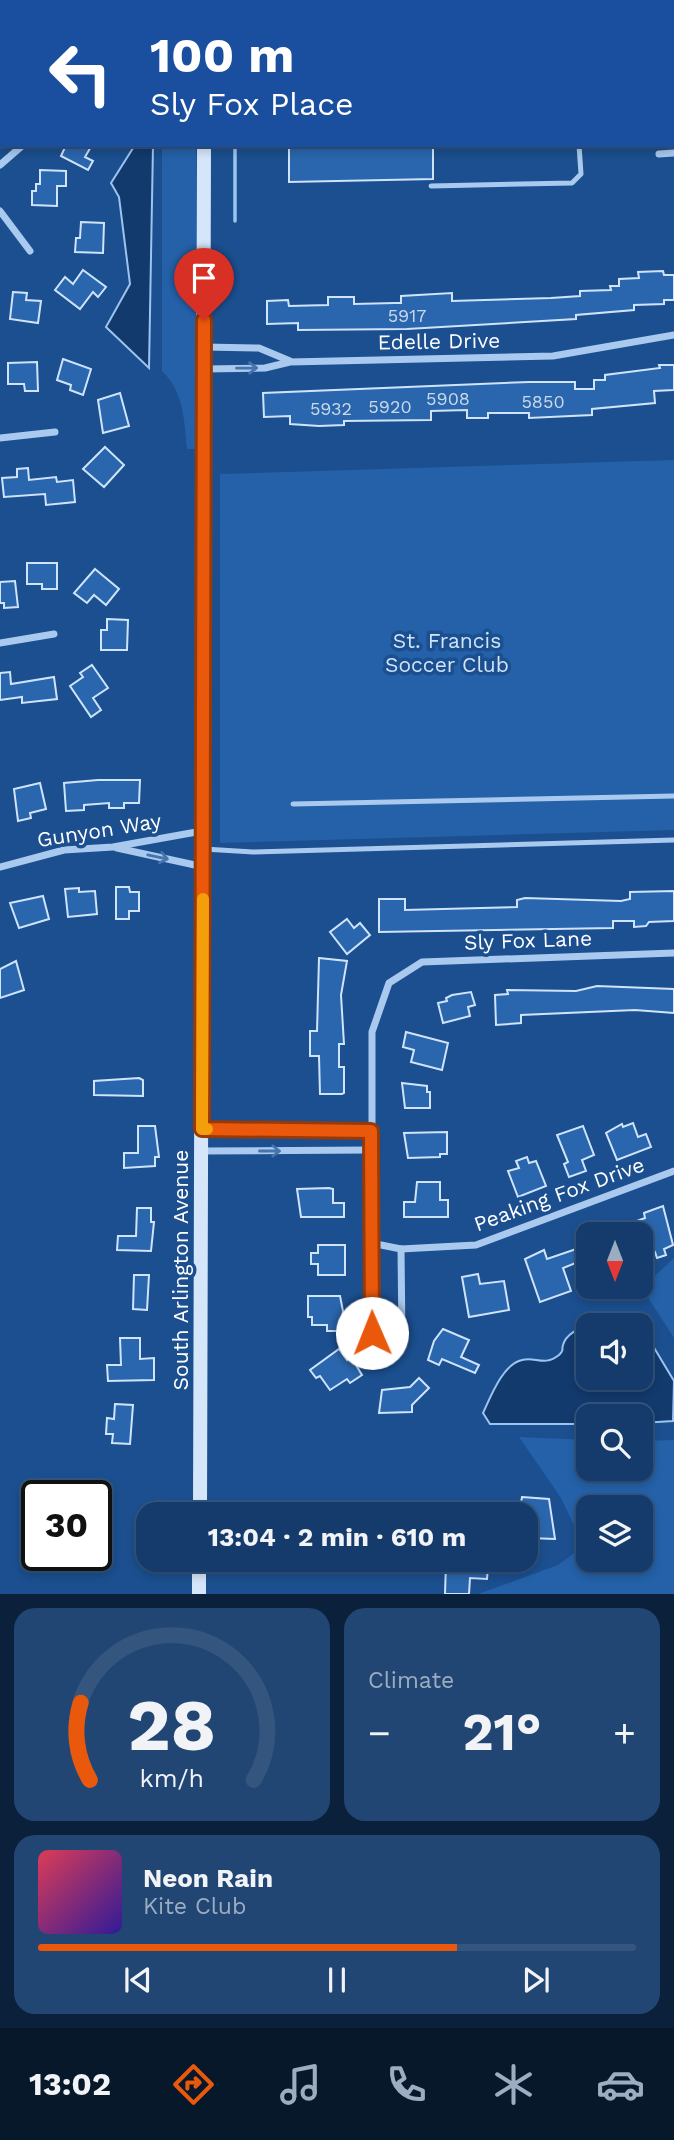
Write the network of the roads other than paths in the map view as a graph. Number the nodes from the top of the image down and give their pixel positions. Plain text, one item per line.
1 (21, 147) edge
2 (204, 147) edge
3 (579, 147) edge
4 (674, 153) edge
5 (659, 155) dead end
6 (0, 165) edge
7 (431, 186) dead end
8 (0, 211) edge
9 (30, 251) dead end
10 (674, 335) edge
11 (204, 347) junction
12 (290, 362) junction
13 (204, 369) junction
14 (55, 432) dead end
15 (0, 438) edge
16 (54, 634) dead end
17 (0, 643) edge
18 (674, 796) edge
19 (293, 804) dead end
20 (204, 831) junction
21 (674, 841) edge
22 (113, 847) junction
23 (204, 849) junction
24 (0, 867) edge
25 (204, 867) junction
26 (674, 953) edge
27 (202, 1129) junction
28 (371, 1131) junction
29 (370, 1150) junction
30 (202, 1151) junction
31 (674, 1171) edge
32 (371, 1243) junction
33 (401, 1249) junction
34 (200, 1502) edge
35 (200, 1572) edge
36 (199, 1594) edge

1 - 6 street
2 - 11 street, South Arlington Avenue
3 - 7 lane
4 - 5 street
8 - 9 street
10 - 12 street, Edelle Drive
11 - 12 street
11 - 13 street, South Arlington Avenue
13 -> 12 street, Edelle Drive
13 - 20 street, South Arlington Avenue
14 - 15 street
16 - 17 street
18 - 19 lane
20 - 22 street, Gunyon Way
20 - 23 street, South Arlington Avenue
21 - 23 lane
22 - 24 street, Gunyon Way
22 -> 25 street
23 - 25 street, South Arlington Avenue
25 - 27 street, South Arlington Avenue
26 - 28 street, Sly Fox Lane
27 - 28 street
27 - 30 street, South Arlington Avenue
28 - 29 street
30 -> 29 street
29 - 32 street
30 - 34 street, South Arlington Avenue
31 - 33 street, Peaking Fox Drive
32 - 33 street, Peaking Fox Drive
32 - 33 street
35 - 36 street

